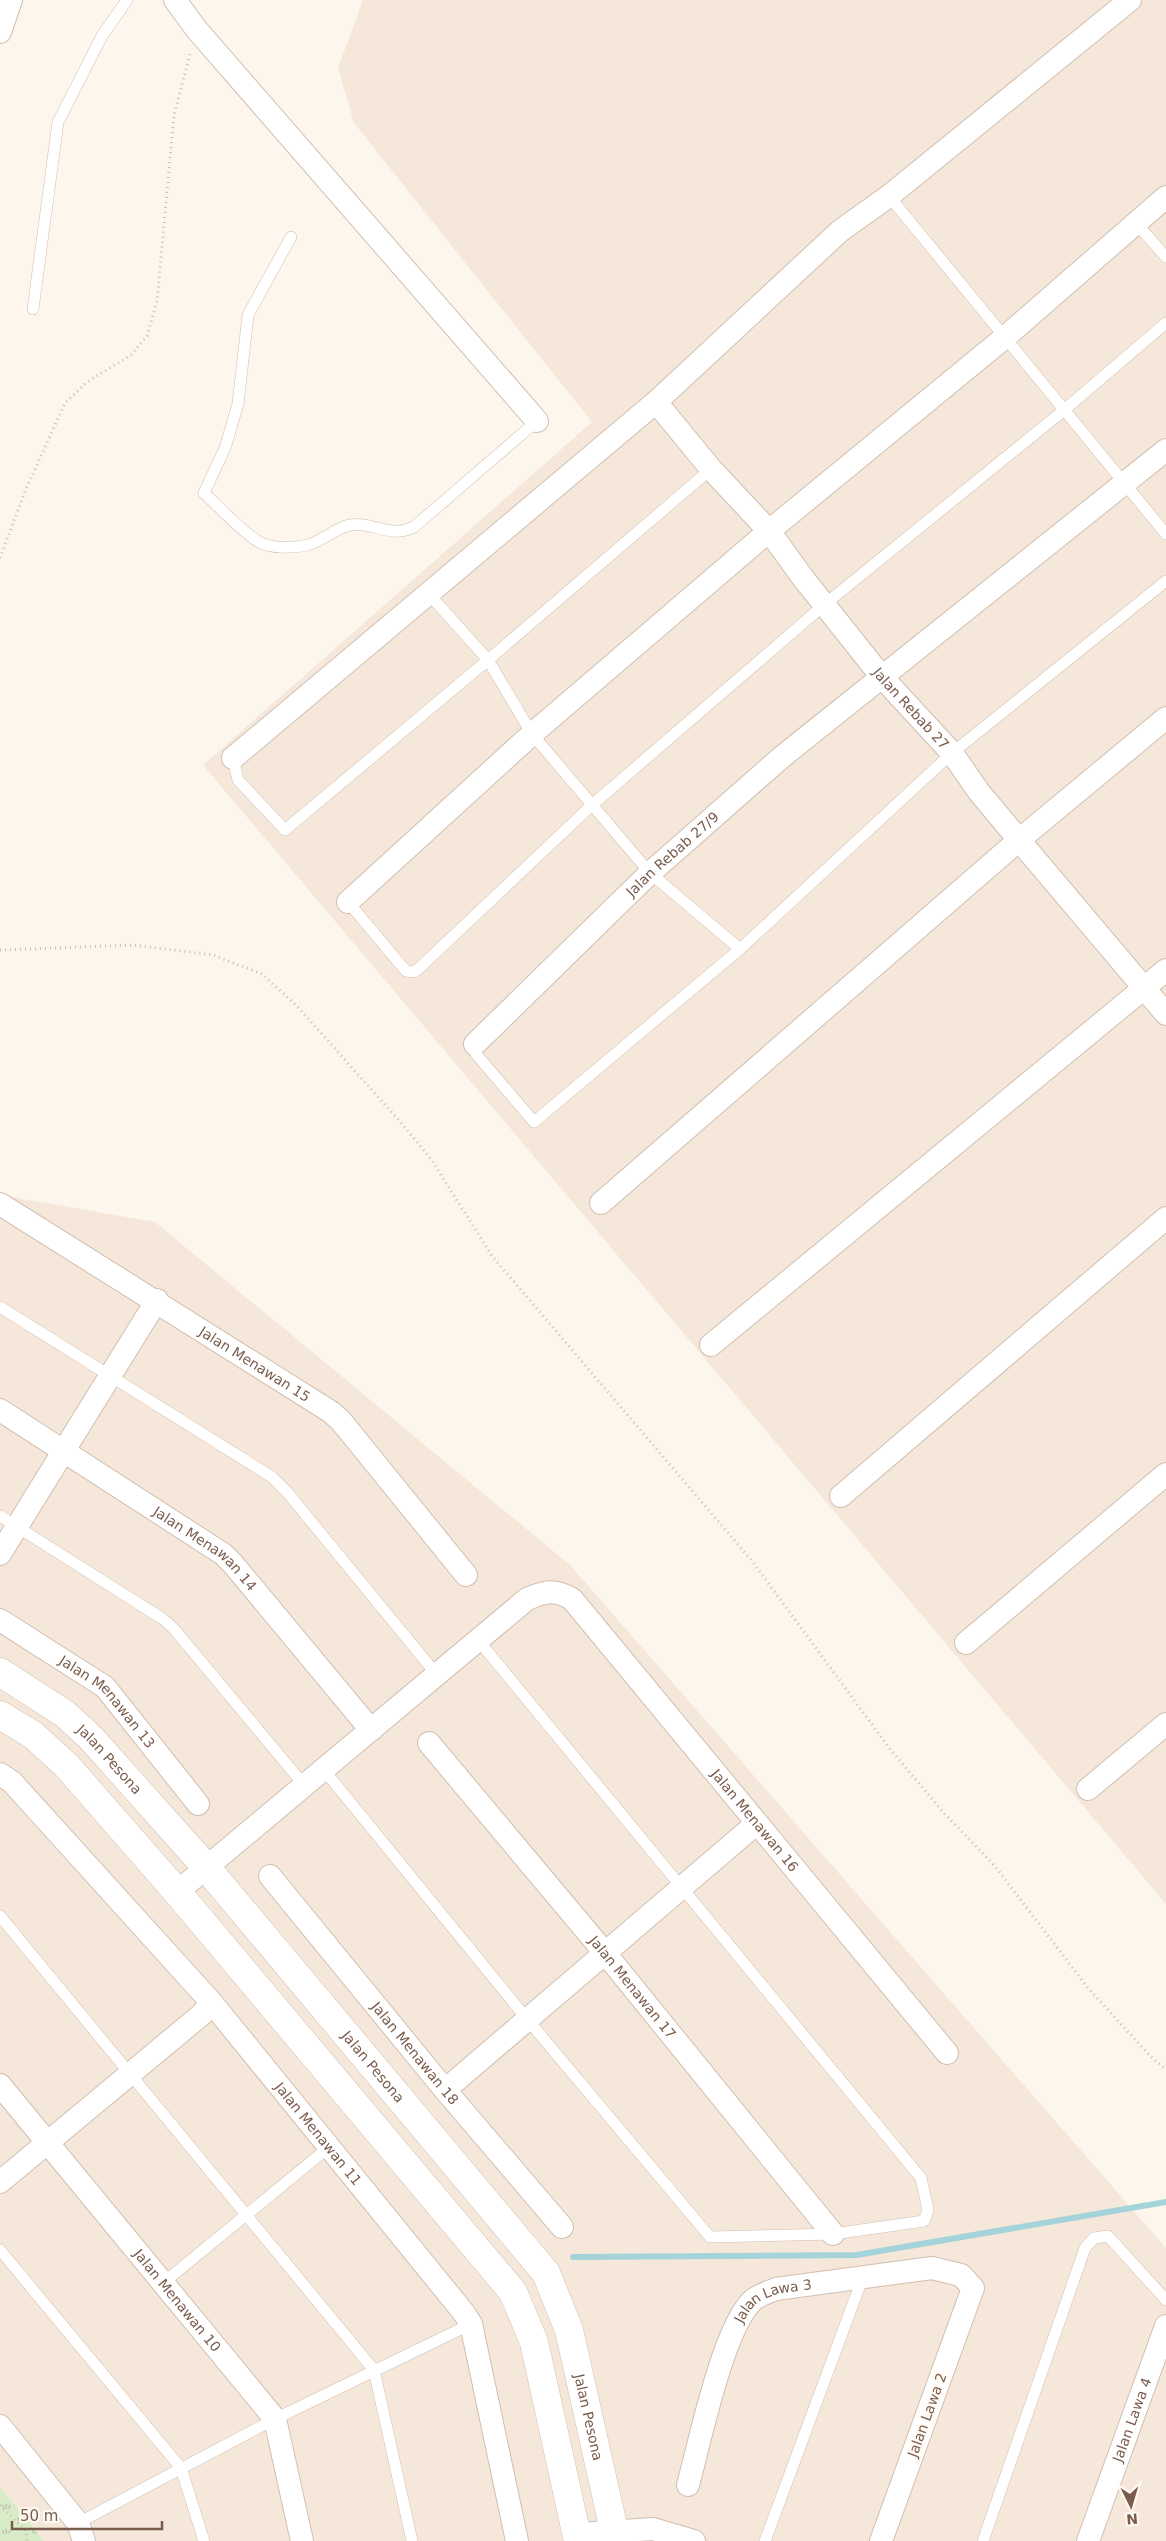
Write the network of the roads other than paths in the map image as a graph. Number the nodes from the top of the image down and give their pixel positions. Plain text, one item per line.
1 (11, 0) edge
2 (128, 0) edge
3 (175, 0) edge
4 (1130, 0) edge
5 (0, 32) edge
6 (889, 196) junction
7 (1166, 197) edge
8 (1135, 222) junction
9 (291, 237) dead end
10 (1166, 256) edge
11 (33, 309) dead end
12 (1166, 323) edge
13 (1004, 338) junction
14 (656, 402) junction
15 (1064, 411) junction
16 (537, 421) joint
17 (1166, 450) edge
18 (711, 469) junction
19 (1125, 484) junction
20 (769, 530) junction
21 (1166, 534) edge
22 (1166, 581) edge
23 (428, 593) junction
24 (824, 605) junction
25 (488, 660) junction
26 (881, 676) junction
27 (1166, 718) edge
28 (532, 734) junction
29 (952, 753) junction
30 (233, 758) joint
31 (592, 805) junction
32 (1019, 840) junction
33 (650, 873) junction
34 (348, 902) joint
35 (740, 949) junction
36 (1166, 970) edge
37 (1143, 989) junction
38 (1166, 1014) edge
39 (475, 1044) joint
40 (601, 1203) dead end
41 (0, 1204) edge
42 (1166, 1218) edge
43 (157, 1300) junction
44 (0, 1306) edge
45 (711, 1345) dead end
46 (110, 1376) junction
47 (0, 1410) edge
48 (63, 1450) junction
49 (1166, 1474) edge
50 (842, 1496) dead end
51 (8, 1521) edge
52 (0, 1554) edge
53 (466, 1575) dead end
54 (0, 1620) edge
55 (478, 1640) junction
56 (966, 1643) dead end
57 (0, 1672) edge
58 (437, 1675) junction
59 (0, 1715) edge
60 (1166, 1724) edge
61 (371, 1730) junction
62 (429, 1743) dead end
63 (324, 1770) junction
64 (4, 1783) edge
65 (304, 1786) junction
66 (1088, 1789) dead end
67 (198, 1804) dead end
68 (757, 1823) junction
69 (206, 1867) junction
70 (270, 1876) dead end
71 (682, 1887) junction
72 (177, 1892) junction
73 (0, 1916) edge
74 (605, 1953) junction
75 (212, 2003) junction
76 (527, 2019) junction
77 (947, 2053) dead end
78 (130, 2074) junction
79 (0, 2085) edge
80 (444, 2090) junction
81 (48, 2143) junction
82 (328, 2148) junction
83 (0, 2182) edge
84 (246, 2215) junction
85 (562, 2227) dead end
86 (833, 2234) junction
87 (0, 2250) edge
88 (863, 2277) junction
89 (163, 2283) junction
90 (973, 2288) joint
91 (1166, 2300) edge
92 (471, 2324) junction
93 (1166, 2326) edge
94 (374, 2370) junction
95 (274, 2419) junction
96 (0, 2426) edge
97 (182, 2468) junction
98 (688, 2485) dead end
99 (81, 2532) edge
100 (614, 2536) edge
101 (578, 2537) edge
102 (204, 2541) edge
103 (302, 2541) edge
104 (412, 2541) edge
105 (517, 2541) edge
106 (694, 2541) edge
107 (765, 2541) edge
108 (882, 2541) edge
109 (983, 2541) edge
110 (1088, 2541) edge

1 - 5 street
2 - 11 lane
3 - 16 street
4 - 6 street
6 - 13 lane
6 - 14 street
7 - 8 street
8 - 10 lane
8 - 13 street
9 - 16 lane
12 - 15 lane
13 - 15 lane
13 - 20 street
14 - 18 street, Jalan Rebab 27
14 - 23 street
15 - 19 lane
15 - 24 lane
17 - 19 street, Jalan Rebab 27/9
18 - 20 street, Jalan Rebab 27
18 - 25 lane
19 - 21 lane
19 - 26 street, Jalan Rebab 27/9
20 - 24 street, Jalan Rebab 27
20 - 28 street
22 - 29 lane
23 - 25 lane
23 - 30 street
24 - 26 street, Jalan Rebab 27
24 - 31 lane
25 - 28 lane
25 - 30 lane
26 - 29 street, Jalan Rebab 27
26 - 33 street, Jalan Rebab 27/9
27 - 32 street
28 - 31 lane
28 - 34 street
29 - 32 street, Jalan Rebab 27
29 - 35 lane
31 - 33 lane
31 - 34 lane
32 - 37 street, Jalan Rebab 27
32 - 40 street
33 - 35 lane
33 - 39 street, Jalan Rebab 27/9
35 - 39 lane
36 - 37 street
37 - 38 street, Jalan Rebab 27
37 - 45 street
41 - 43 street, Jalan Menawan 15
42 - 50 street
43 - 46 street
43 - 53 street, Jalan Menawan 15
44 - 46 lane
46 - 48 street
46 - 58 lane
47 - 48 street, Jalan Menawan 14
48 - 51 street
48 - 61 street, Jalan Menawan 14
49 - 56 street
51 - 52 street
51 - 65 lane
54 - 67 street, Jalan Menawan 13
55 - 58 street
55 - 68 street, Jalan Menawan 16
55 - 71 lane
57 - 69 street, Jalan Pesona
58 - 61 street
59 - 72 street
60 - 66 street
61 - 63 street
62 - 74 street, Jalan Menawan 17
63 - 65 street
63 - 76 lane
64 - 75 street, Jalan Menawan 11
65 - 69 street
68 - 71 street
68 - 77 street, Jalan Menawan 16
69 - 72 street
69 - 100 street, Jalan Pesona
70 - 80 street, Jalan Menawan 18
71 - 74 street
71 - 86 lane
72 - 101 street
73 - 78 lane
74 - 76 street
74 - 86 street, Jalan Menawan 17
75 - 78 street
75 - 82 street, Jalan Menawan 11
76 - 80 street
76 - 86 lane
78 - 81 street
78 - 84 lane
79 - 81 street, Jalan Menawan 10
80 - 85 street, Jalan Menawan 18
81 - 83 street
81 - 89 street, Jalan Menawan 10
82 - 84 lane
82 - 92 street, Jalan Menawan 11
84 - 89 lane
84 - 94 lane
87 - 97 lane
88 - 90 street, Jalan Lawa 3
88 - 98 street, Jalan Lawa 3
88 - 107 lane
89 - 95 street, Jalan Menawan 10
90 - 108 street, Jalan Lawa 2
91 - 109 lane
92 - 94 lane
92 - 105 street, Jalan Menawan 11
93 - 110 street, Jalan Lawa 4
94 - 95 lane
94 - 104 lane
95 - 97 lane
95 - 103 street, Jalan Menawan 10
96 - 99 street
97 - 99 lane
97 - 102 lane
100 - 101 street
100 - 106 street

